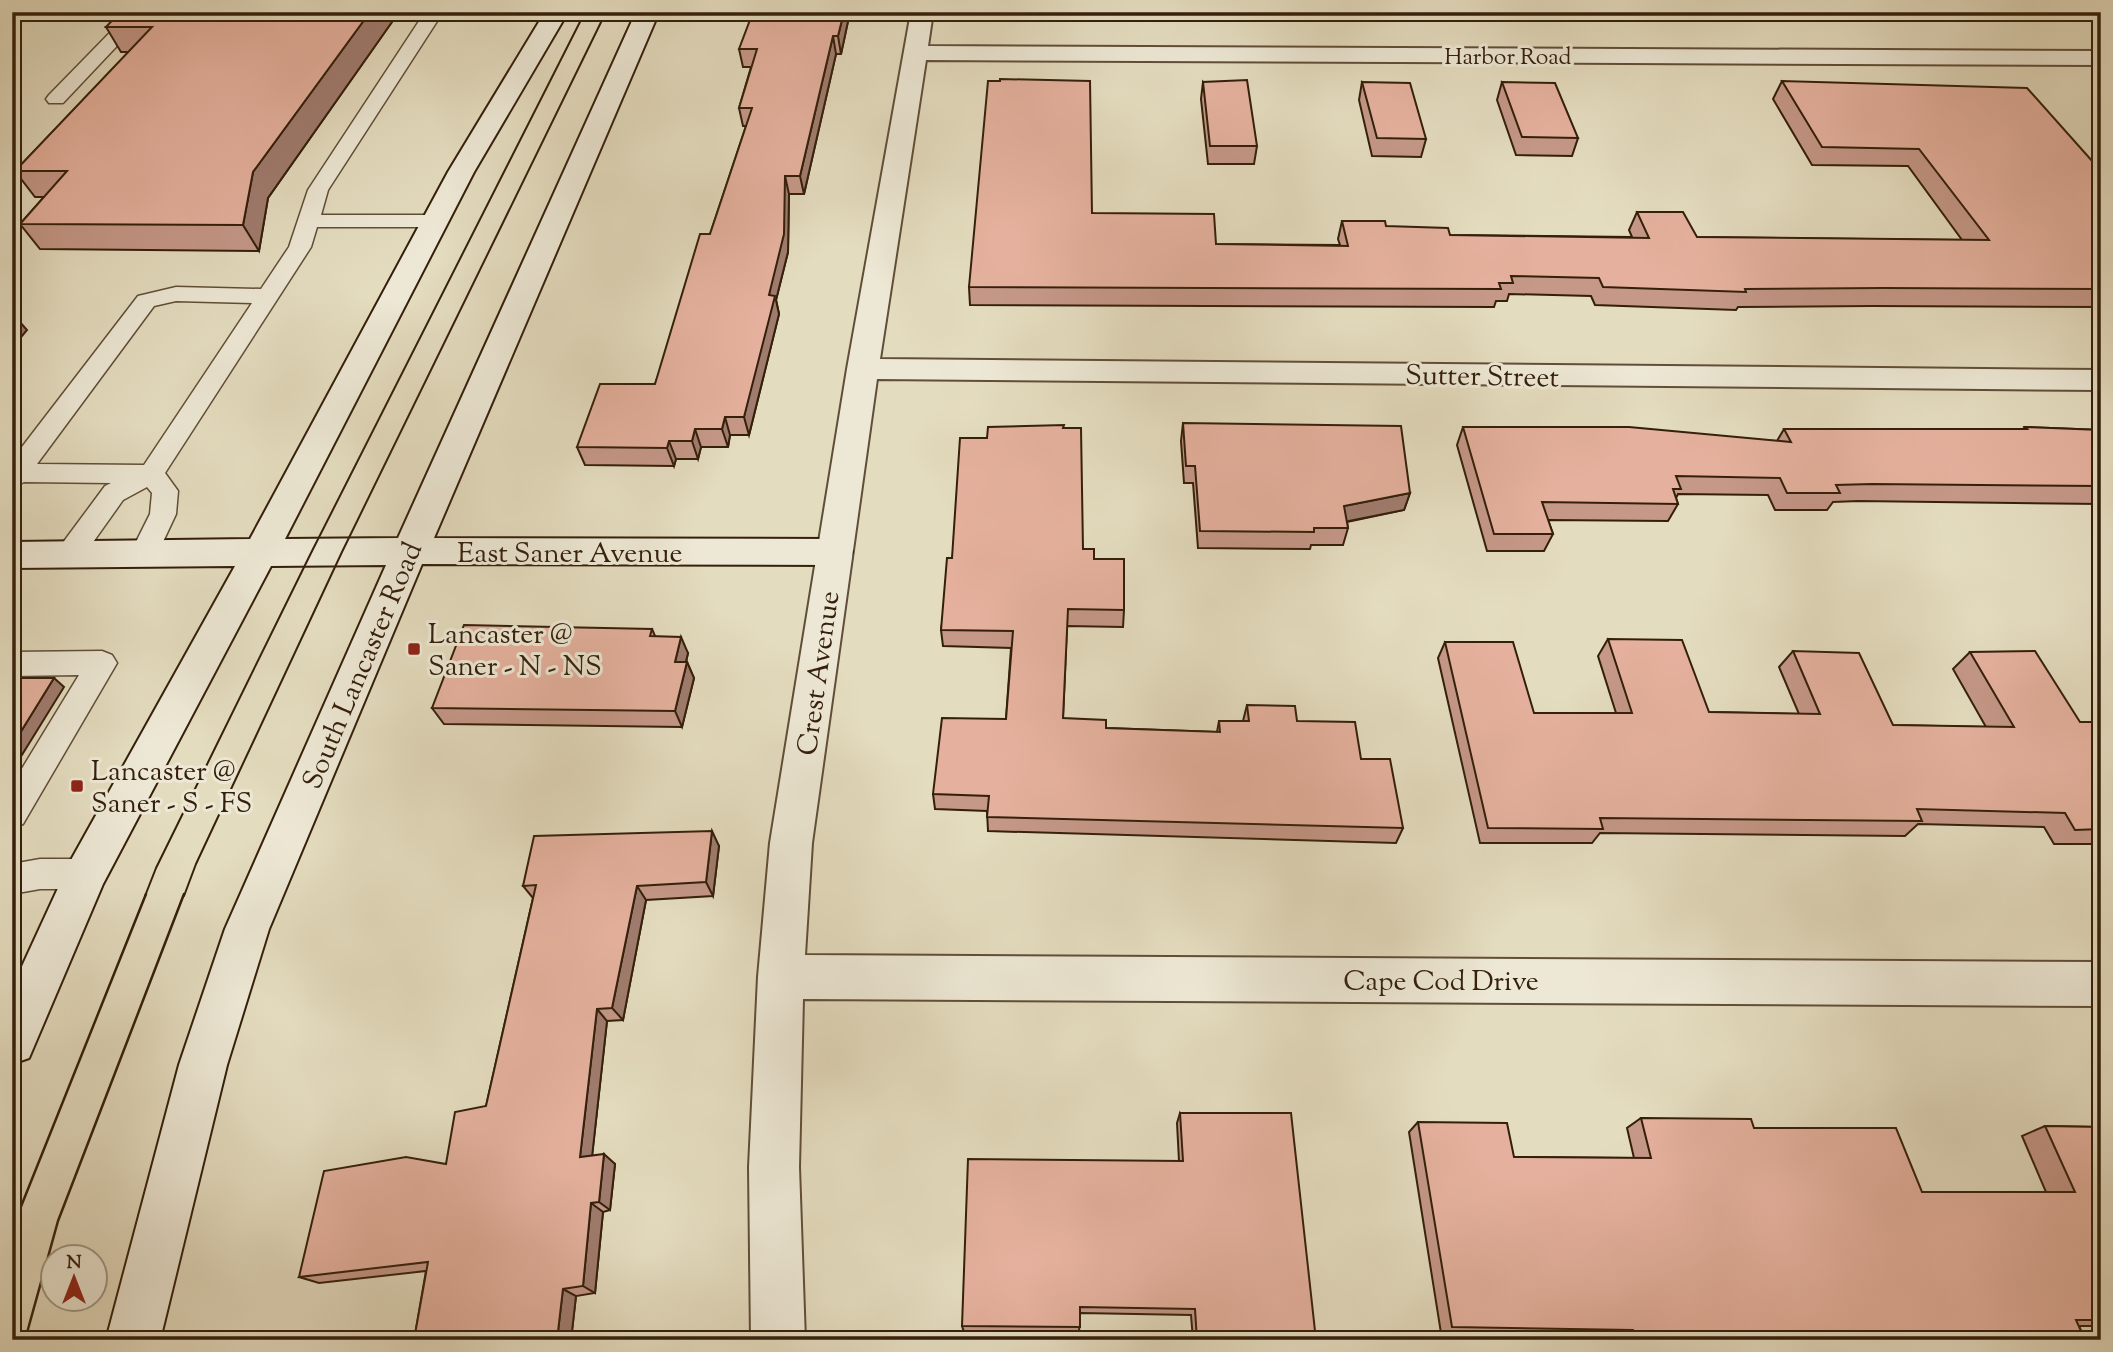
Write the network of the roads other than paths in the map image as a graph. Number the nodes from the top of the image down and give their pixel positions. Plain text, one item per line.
1 (140, 12) edge
2 (434, 12) edge
3 (557, 12) edge
4 (648, 12) edge
5 (922, 12) edge
6 (915, 53) junction
7 (2101, 58) edge
8 (56, 99) dead end
9 (309, 221) junction
10 (436, 221) junction
11 (266, 296) junction
12 (863, 369) junction
13 (2101, 380) edge
14 (151, 474) junction
15 (15, 476) edge
16 (410, 551) junction
17 (834, 552) junction
18 (144, 554) junction
19 (259, 554) junction
20 (12, 555) edge
21 (69, 555) junction
22 (12, 664) edge
23 (14, 809) edge
24 (86, 874) junction
25 (12, 879) edge
26 (781, 977) junction
27 (2101, 984) edge
28 (12, 1041) edge
29 (134, 1340) edge
30 (778, 1340) edge

1 - 8 lane
2 - 9 lane
3 - 10 street
4 - 16 street, South Lancaster Road
5 - 6 street, Crest Avenue
6 - 7 street, Harbor Road
6 - 12 street, Crest Avenue
9 - 10 lane
9 - 11 lane
10 - 19 street
11 - 14 lane
11 - 15 lane
12 - 13 street, Sutter Street
12 - 17 street, Crest Avenue
14 - 15 lane
14 - 18 lane
14 - 21 lane
16 - 17 street, East Saner Avenue
16 - 19 street, East Saner Avenue
16 - 29 street, South Lancaster Road
17 - 26 street, Crest Avenue
18 - 19 street, East Saner Avenue
18 - 21 street, East Saner Avenue
19 - 24 street
20 - 21 street, East Saner Avenue
22 - 23 lane
24 - 25 lane
24 - 28 street
26 - 27 street, Cape Cod Drive
26 - 30 street, Crest Avenue

